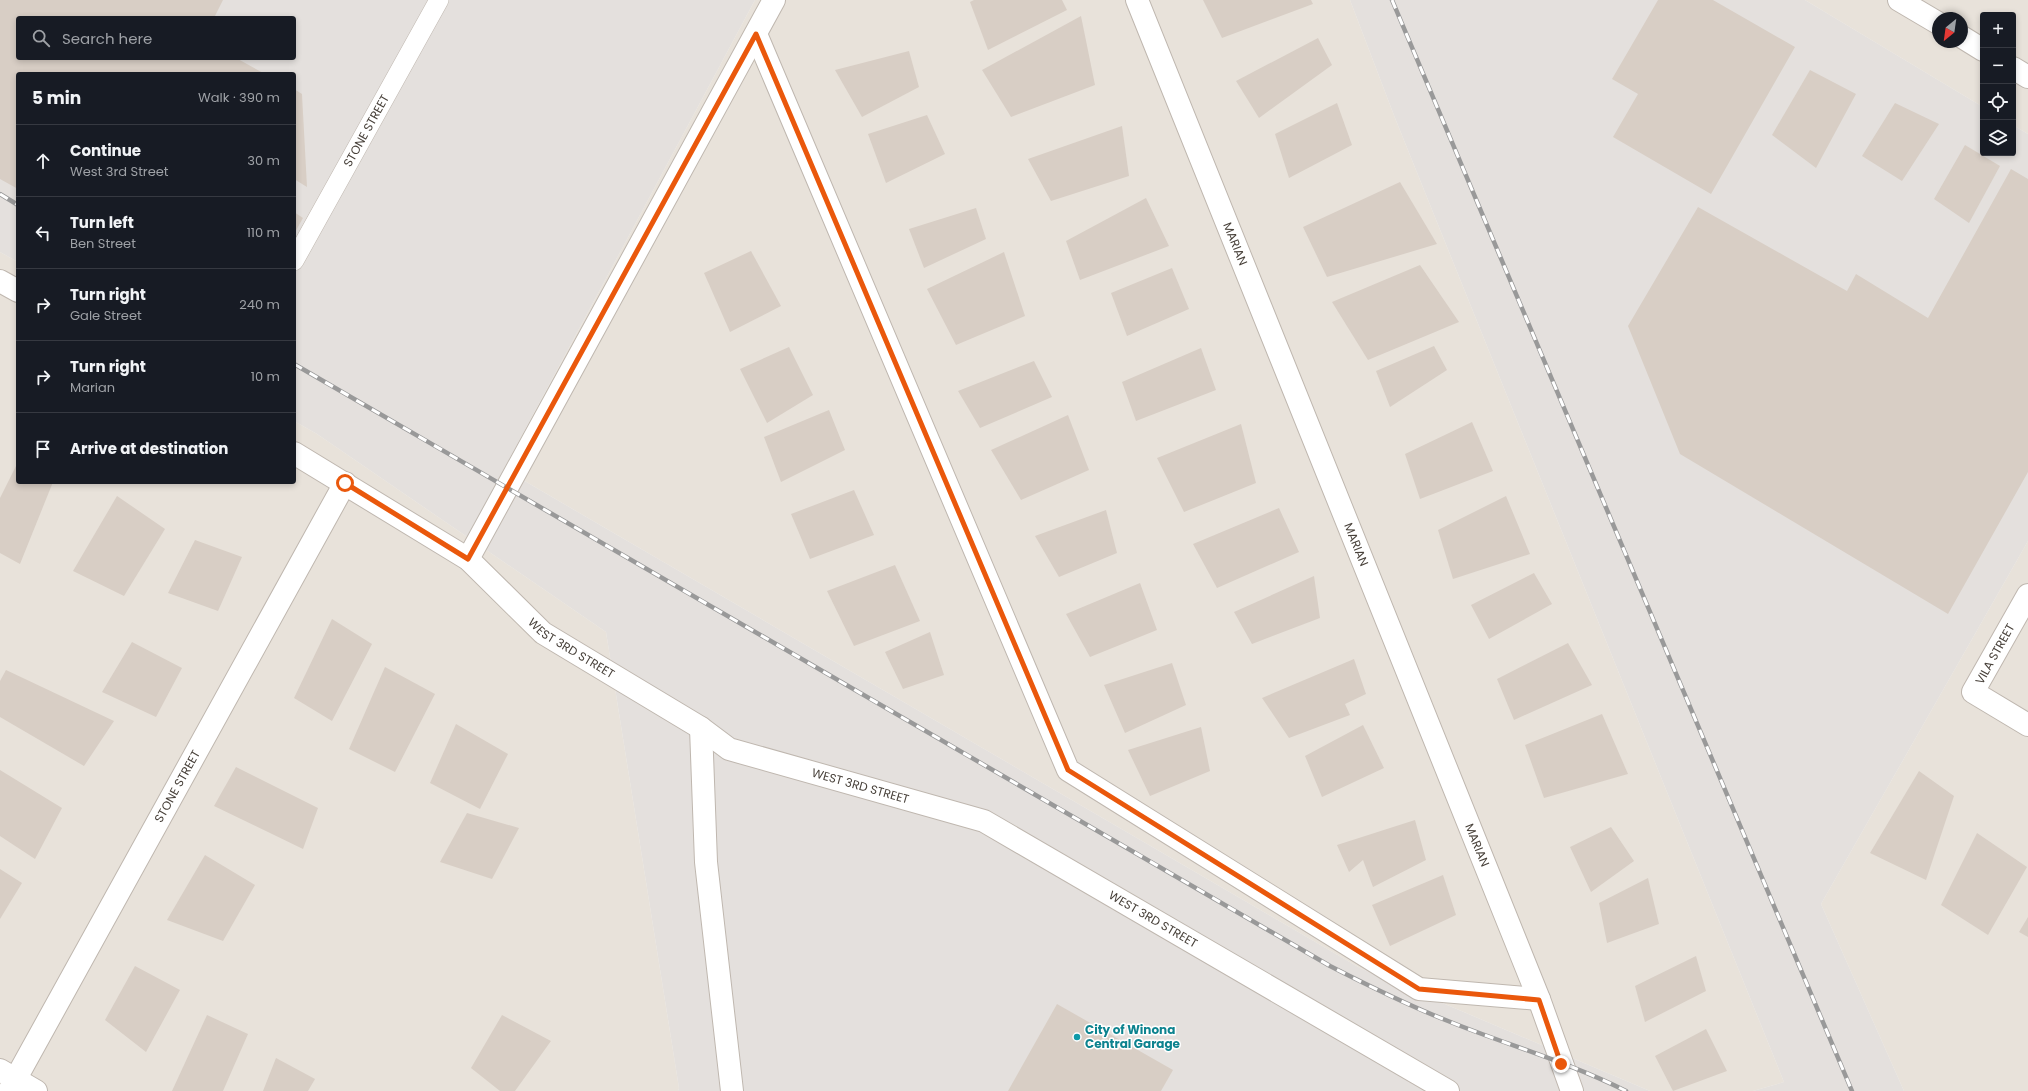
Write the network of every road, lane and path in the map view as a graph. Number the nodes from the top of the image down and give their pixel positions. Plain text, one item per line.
1 (439, 0) edge
2 (774, 0) edge
3 (1137, 0) edge
4 (1899, 0) edge
5 (1932, 19) edge
6 (756, 34) junction
7 (1968, 41) edge
8 (1980, 48) edge
9 (2016, 70) edge
10 (2028, 77) edge
11 (296, 257) edge
12 (0, 281) edge
13 (16, 291) edge
14 (296, 454) edge
15 (345, 483) junction
16 (468, 559) junction
17 (2028, 595) edge
18 (2028, 725) edge
19 (701, 728) junction
20 (1539, 1000) junction
21 (9, 1080) edge
22 (36, 1091) edge
23 (732, 1091) edge
24 (1448, 1091) edge
25 (1572, 1091) edge

1 - 11 lane, STONE STREET
2 - 6 street
3 - 20 street, MARIAN
4 - 5 street
6 - 16 street
6 - 20 street
7 - 8 street
9 - 10 street
12 - 13 street
14 - 15 street, WEST 3RD STREET
15 - 16 street, WEST 3RD STREET
15 - 21 street, STONE STREET
16 - 19 street, WEST 3RD STREET
17 - 18 street, VILA STREET
19 - 23 street
19 - 24 street, WEST 3RD STREET
20 - 25 street, MARIAN
21 - 22 street

